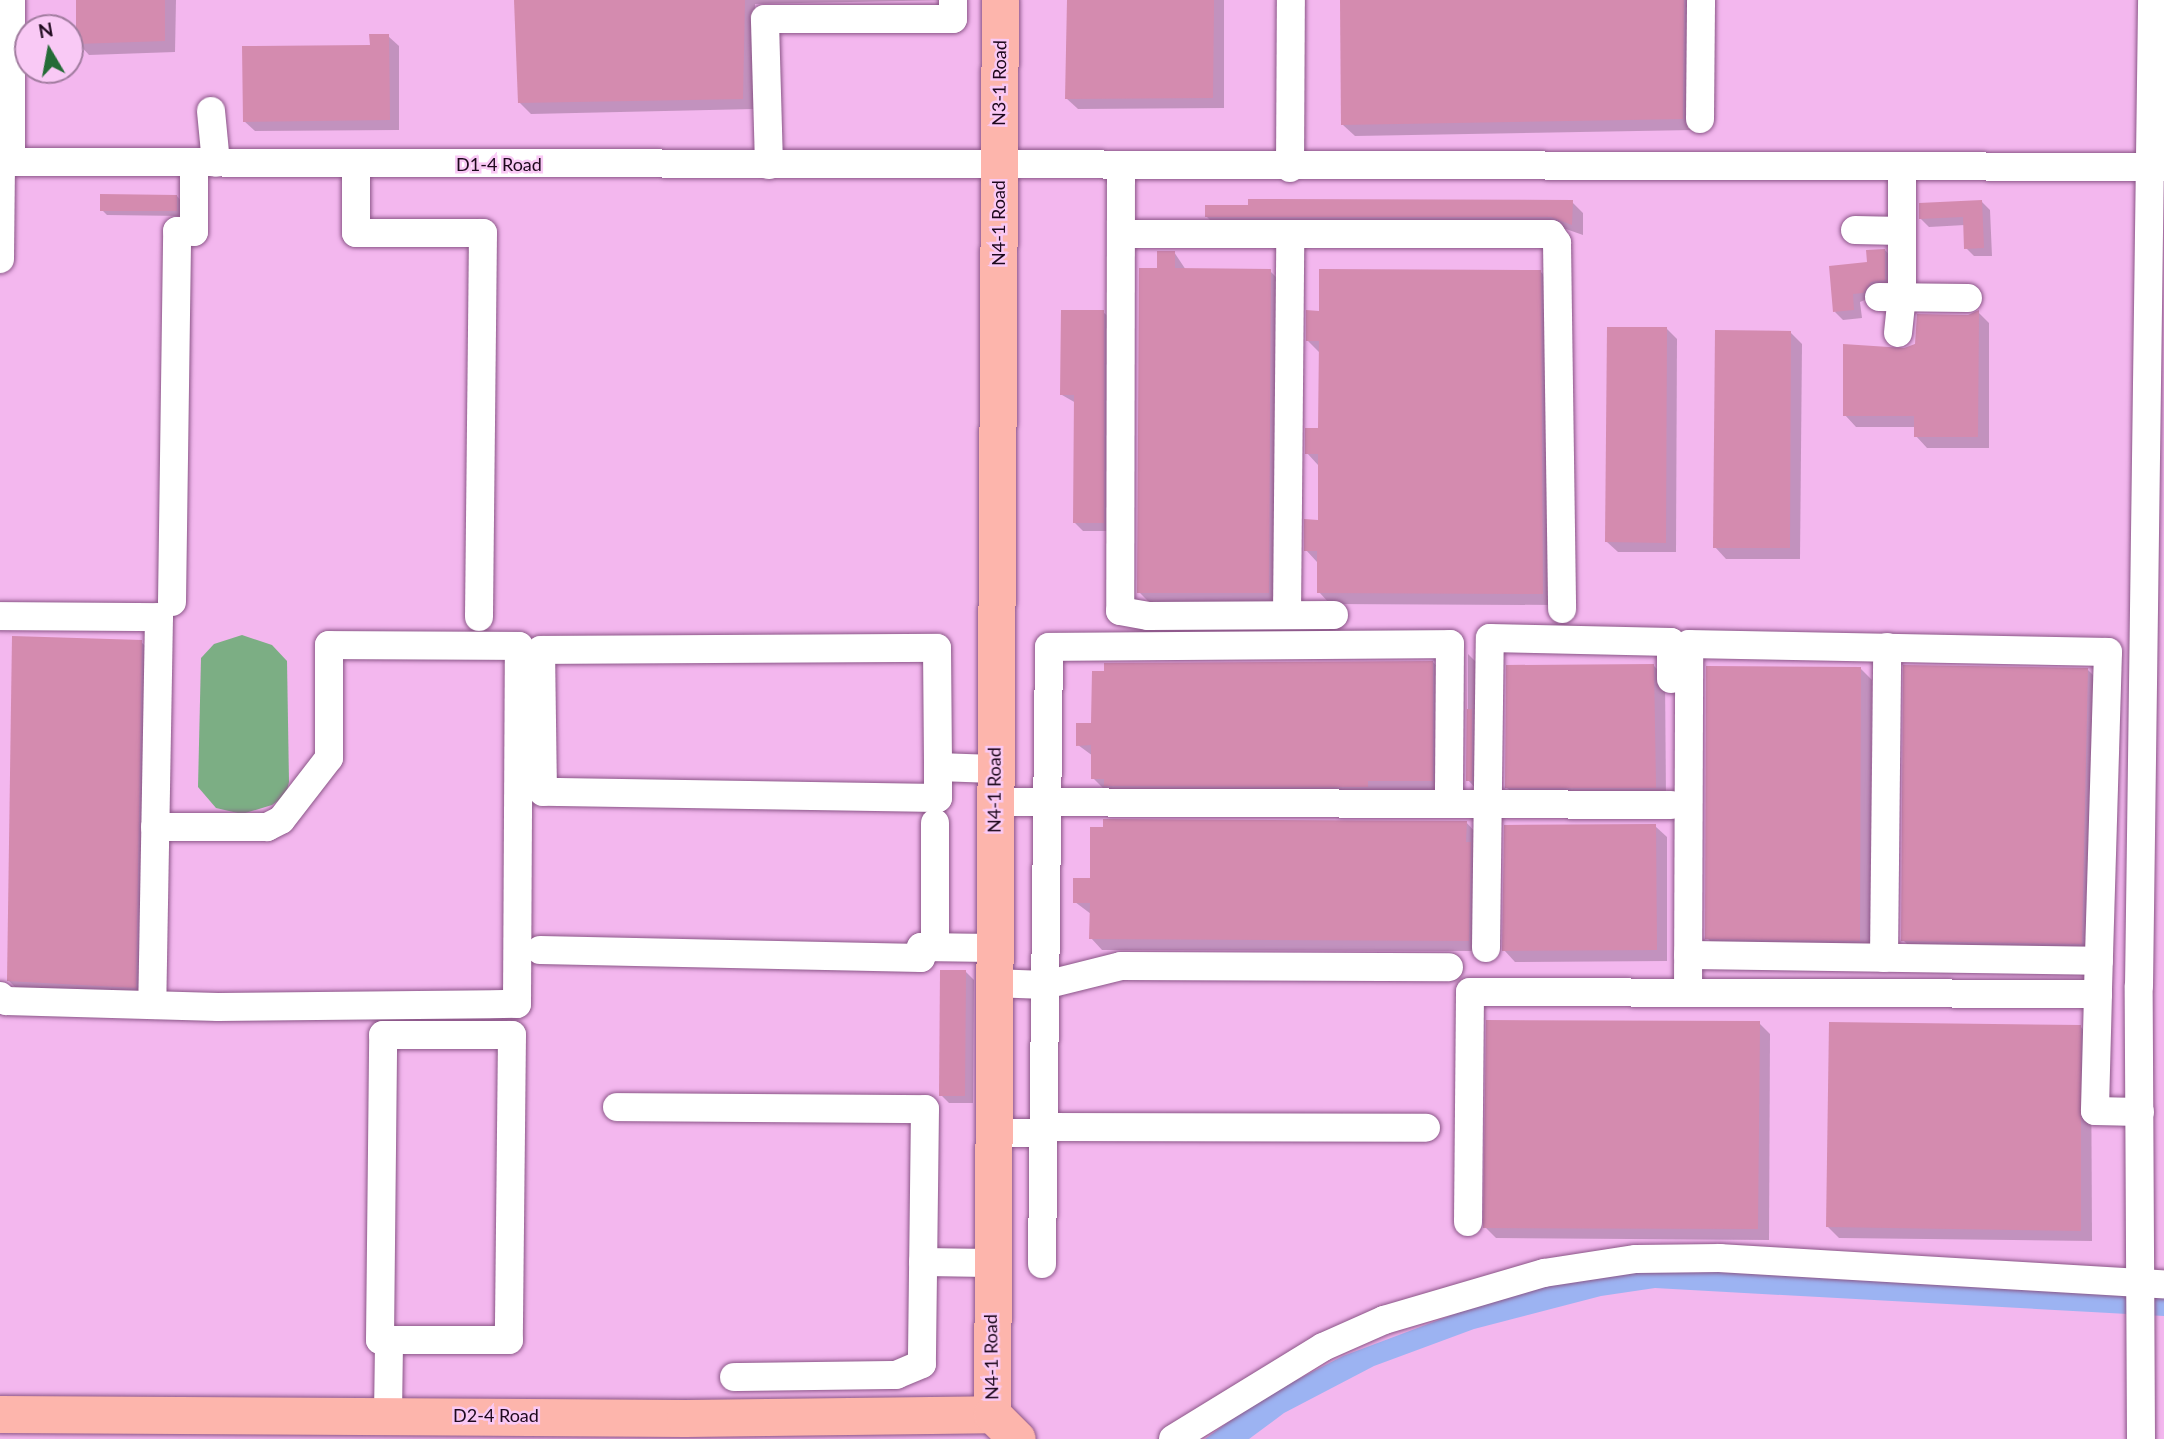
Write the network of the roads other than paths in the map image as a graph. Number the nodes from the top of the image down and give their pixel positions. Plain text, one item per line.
1 (11, 0) edge
2 (953, 0) edge
3 (1000, 0) edge
4 (1291, 0) edge
5 (1701, 0) edge
6 (2152, 0) edge
7 (211, 111) dead end
8 (1700, 119) dead end
9 (4, 162) edge
10 (205, 163) junction
11 (356, 163) junction
12 (769, 165) junction
13 (998, 166) junction
14 (1121, 167) junction
15 (1290, 168) junction
16 (1902, 168) junction
17 (2157, 168) edge
18 (1855, 230) dead end
19 (1902, 231) junction
20 (1123, 234) junction
21 (1290, 235) junction
22 (0, 259) edge
23 (1891, 297) junction
24 (1968, 298) dead end
25 (1898, 333) dead end
26 (172, 602) dead end
27 (1562, 609) dead end
28 (1287, 615) junction
29 (1334, 615) dead end
30 (0, 616) edge
31 (479, 617) dead end
32 (1887, 648) junction
33 (938, 767) junction
34 (993, 786) junction
35 (1047, 802) junction
36 (1449, 804) junction
37 (1488, 804) junction
38 (1671, 806) junction
39 (935, 823) dead end
40 (155, 827) junction
41 (935, 947) junction
42 (1486, 948) dead end
43 (540, 950) dead end
44 (1680, 950) junction
45 (1800, 957) junction
46 (1896, 958) junction
47 (2012, 960) junction
48 (2099, 961) junction
49 (992, 966) junction
50 (1449, 967) dead end
51 (1045, 985) junction
52 (1688, 993) junction
53 (1799, 993) junction
54 (1907, 993) junction
55 (2013, 993) junction
56 (2098, 994) junction
57 (0, 996) edge
58 (152, 1005) junction
59 (617, 1107) dead end
60 (2140, 1112) junction
61 (1426, 1128) dead end
62 (1044, 1130) junction
63 (990, 1133) junction
64 (1468, 1222) dead end
65 (923, 1262) junction
66 (989, 1263) junction
67 (1042, 1264) dead end
68 (2152, 1283) edge
69 (389, 1340) junction
70 (734, 1377) dead end
71 (0, 1414) edge
72 (388, 1415) junction
73 (217, 1427) edge
74 (529, 1427) edge
75 (1004, 1427) edge
76 (685, 1429) edge
77 (1172, 1439) edge
78 (2141, 1439) edge

1 - 9 street
2 - 12 street
3 - 13 main road, N3-1 Road
4 - 15 street
5 - 8 street
6 - 17 street
7 - 10 street
9 - 10 street, D1-4 Road
9 - 22 street
10 - 11 street, D1-4 Road
10 - 26 street
11 - 12 street, D1-4 Road
11 - 31 street
12 - 13 street, D1-4 Road
13 - 14 street, D1-4 Road
13 - 34 main road, N4-1 Road
14 - 15 street, D1-4 Road
14 - 20 street
15 - 16 street, D1-4 Road
16 - 17 street, D1-4 Road
16 - 19 street
17 - 60 street
18 - 19 street
19 - 23 street
20 - 21 street
20 - 28 street
21 - 27 street
21 - 28 street
23 - 24 street
23 - 25 street
28 - 29 street
30 - 40 street
32 - 44 street
32 - 46 street
32 - 48 street
33 - 33 street
33 - 34 street
34 - 35 street
34 - 49 main road, N4-1 Road
35 - 36 street
35 - 36 street
35 - 51 street
36 - 37 street
37 - 38 street
37 - 38 street
37 - 42 street
38 - 44 street
39 - 41 street
40 - 58 street
40 - 58 street
41 - 43 street
41 - 49 street
44 - 45 street
44 - 52 street
45 - 46 street
45 - 53 street
46 - 47 street
46 - 54 street
47 - 48 street
47 - 55 street
48 - 56 street
49 - 51 street
49 - 63 main road, N4-1 Road
50 - 51 street
51 - 62 street
52 - 53 street
52 - 64 street
53 - 54 street
54 - 55 street
55 - 56 street
56 - 60 street
57 - 58 street
59 - 65 street
60 - 68 street
61 - 62 street
62 - 63 street
62 - 67 street
63 - 66 main road, N4-1 Road
65 - 66 street
65 - 70 street
66 - 75 main road, N4-1 Road
68 - 77 street
68 - 78 street
69 - 69 street
69 - 72 street
71 - 73 main road, D2-4 Road
72 - 73 main road, D2-4 Road
72 - 74 main road, D2-4 Road
74 - 76 main road, D2-4 Road
75 - 76 main road, D2-4 Road

